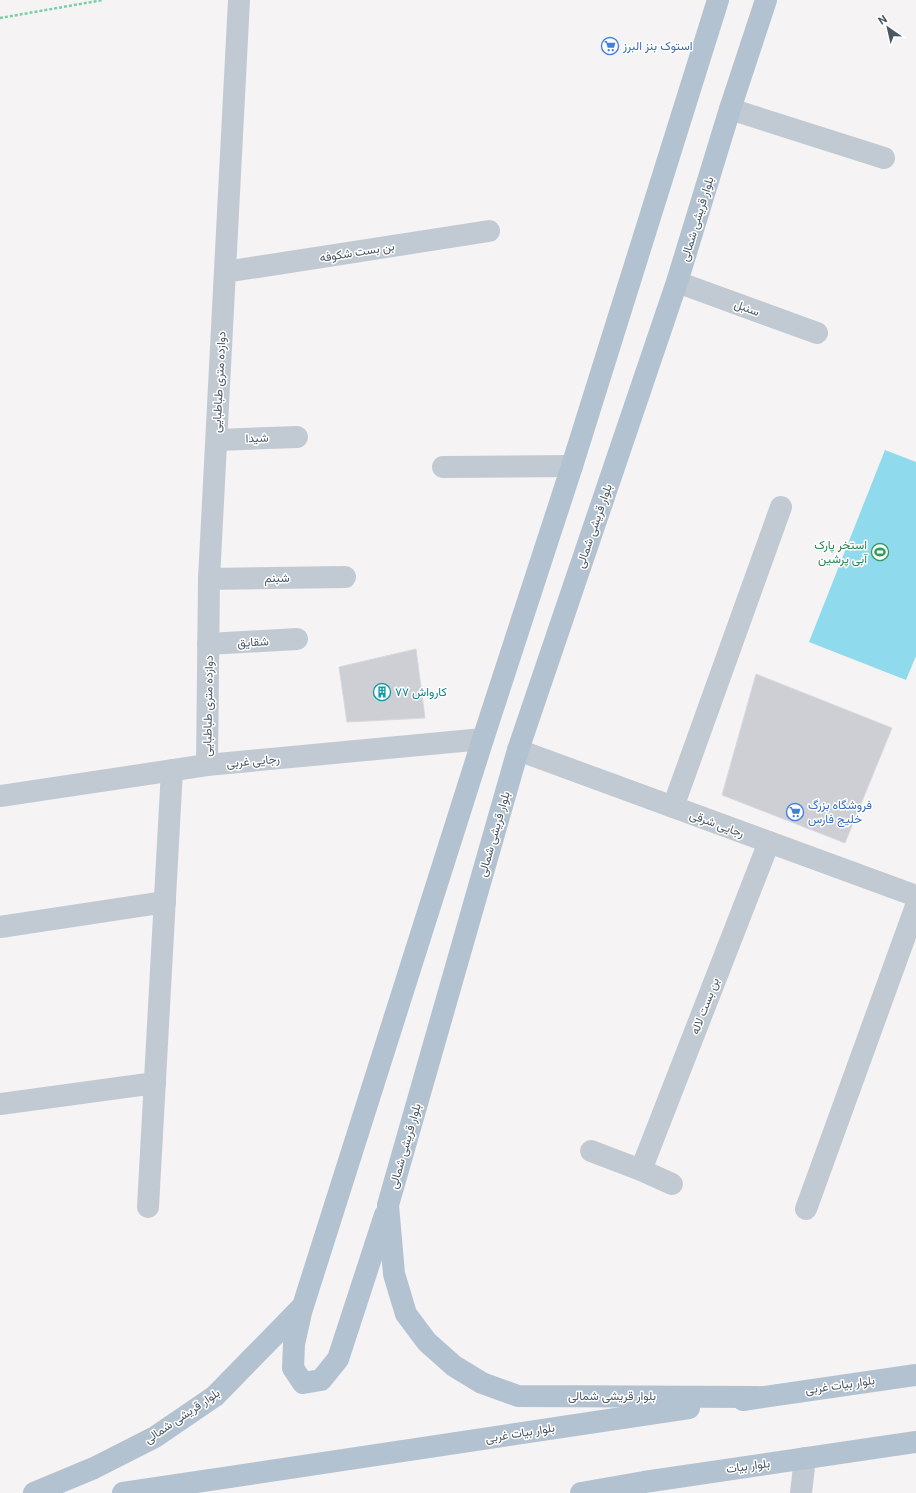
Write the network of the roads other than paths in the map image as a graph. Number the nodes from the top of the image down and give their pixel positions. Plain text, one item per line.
1 (239, 0) edge
2 (718, 0) edge
3 (766, 0) edge
4 (730, 109) junction
5 (884, 158) dead end
6 (489, 231) dead end
7 (225, 272) junction
8 (677, 282) junction
9 (818, 333) dead end
10 (297, 437) dead end
11 (216, 440) junction
12 (572, 466) junction
13 (443, 467) dead end
14 (781, 507) dead end
15 (345, 577) dead end
16 (209, 579) junction
17 (297, 639) dead end
18 (208, 644) junction
19 (483, 739) junction
20 (518, 750) junction
21 (207, 765) junction
22 (172, 770) junction
23 (0, 796) edge
24 (673, 807) junction
25 (769, 842) junction
26 (916, 896) edge
27 (165, 902) junction
28 (916, 906) edge
29 (0, 927) edge
30 (155, 1083) junction
31 (0, 1104) edge
32 (591, 1151) dead end
33 (641, 1170) junction
34 (672, 1184) dead end
35 (388, 1205) junction
36 (148, 1207) dead end
37 (806, 1209) dead end
38 (303, 1306) junction
39 (916, 1375) edge
40 (757, 1397) junction
41 (916, 1442) edge
42 (805, 1458) junction
43 (34, 1493) edge
44 (123, 1493) edge
45 (581, 1493) edge
46 (801, 1493) edge

1 - 7 street, دوازده متری طباطبایی
2 - 12 main road, بلوار قریشی شمالی
3 - 4 main road, بلوار قریشی شمالی
4 - 5 street
4 - 8 main road, بلوار قریشی شمالی
6 - 7 street, بن بست شکوفه
7 - 11 street, دوازده متری طباطبایی
8 - 9 street, سنبل
8 - 20 main road, بلوار قریشی شمالی
10 - 11 street, شیدا
11 - 16 street, دوازده متری طباطبایی
12 - 13 street
12 - 19 main road, بلوار قریشی شمالی
14 - 24 street
15 - 16 street, شبنم
16 - 18 street, دوازده متری طباطبایی
17 - 18 street, شقایق
18 - 21 street, دوازده متری طباطبایی
19 - 21 street, رجایی غربی
19 - 38 main road, بلوار قریشی شمالی
20 - 24 street, رجایی شرقی
20 - 35 main road, بلوار قریشی شمالی
21 - 22 street, رجایی غربی
22 - 23 street, رجایی غربی
22 - 27 street
24 - 25 street, رجایی شرقی
25 - 26 street, رجایی شرقی
25 - 33 street, بن بست لاله
27 - 29 street
27 - 30 street
28 - 37 street
30 - 31 street
30 - 36 street
32 - 33 street
33 - 34 street
35 - 38 main road
35 - 40 main road, بلوار قریشی شمالی
38 - 43 main road, بلوار قریشی شمالی
39 - 40 main road, بلوار بیات غربی
40 - 44 main road, بلوار بیات غربی
41 - 42 main road, بلوار بیات
42 - 45 main road, بلوار بیات
42 - 46 street

